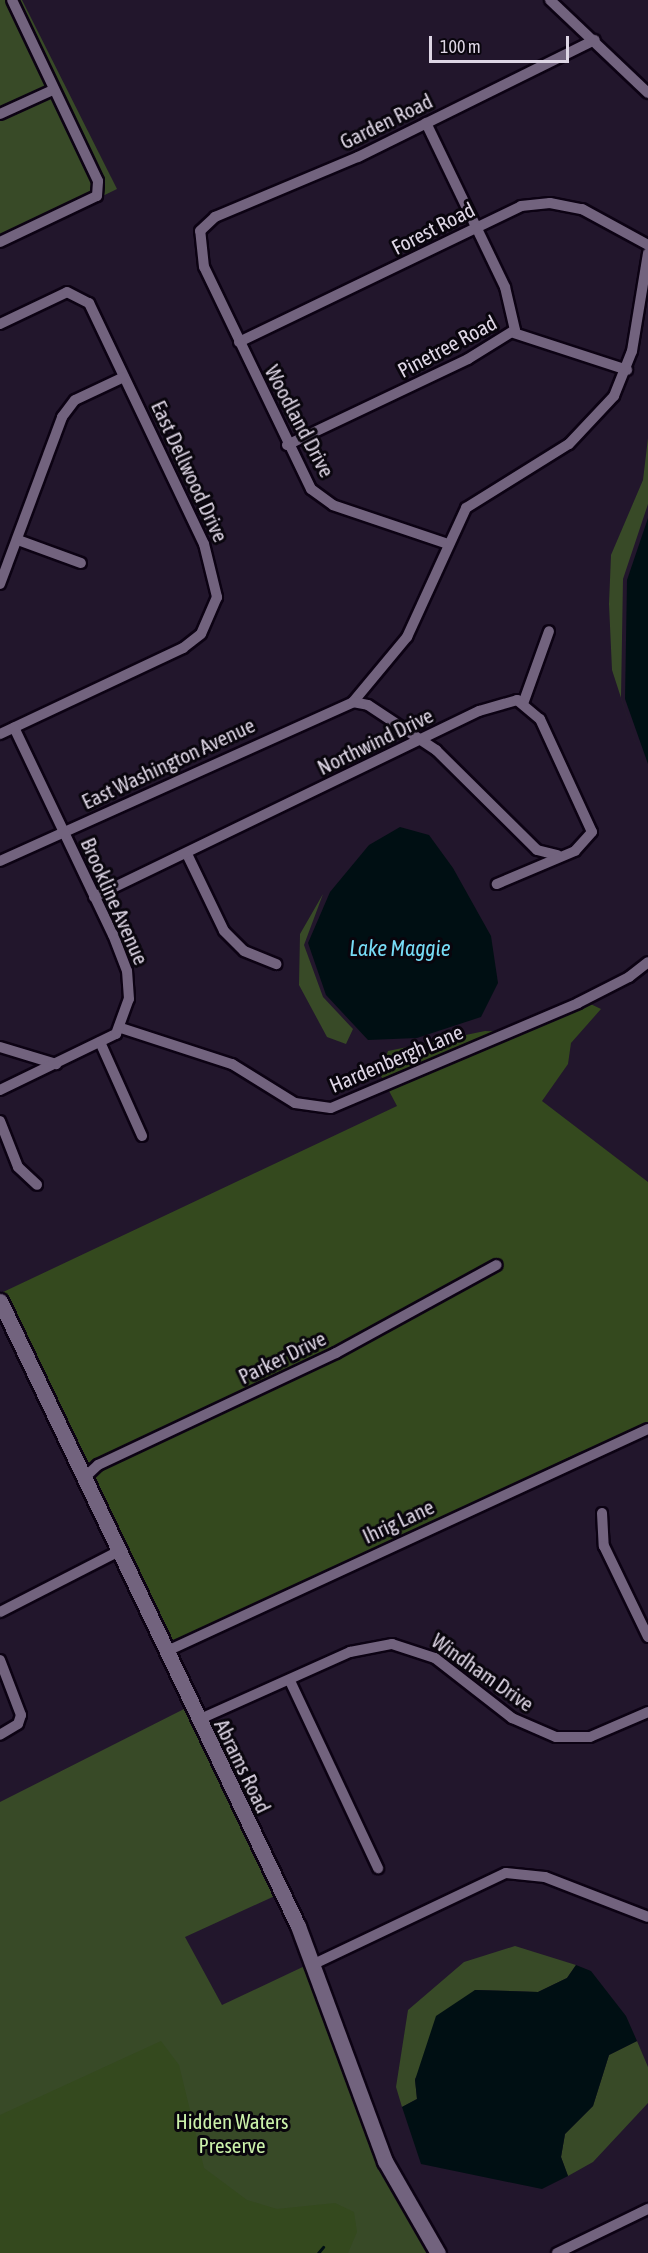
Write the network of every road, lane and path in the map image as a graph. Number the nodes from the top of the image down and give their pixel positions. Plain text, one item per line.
1 (12, 0) edge
2 (550, 0) edge
3 (595, 40) junction
4 (53, 90) junction
5 (648, 93) edge
6 (0, 114) edge
7 (426, 123) junction
8 (477, 230) junction
9 (198, 238) joint
10 (0, 242) edge
11 (648, 245) edge
12 (648, 253) edge
13 (0, 324) edge
14 (514, 333) junction
15 (238, 342) junction
16 (627, 370) junction
17 (124, 377) junction
18 (287, 446) junction
19 (18, 540) junction
20 (445, 543) junction
21 (81, 563) dead end
22 (0, 584) edge
23 (549, 631) dead end
24 (524, 701) junction
25 (353, 702) junction
26 (14, 727) junction
27 (0, 734) edge
28 (419, 743) junction
29 (63, 832) junction
30 (187, 854) junction
31 (559, 855) junction
32 (0, 861) edge
33 (497, 884) dead end
34 (94, 897) junction
35 (648, 962) edge
36 (277, 964) dead end
37 (121, 1028) junction
38 (100, 1042) junction
39 (0, 1047) edge
40 (56, 1064) junction
41 (0, 1090) edge
42 (0, 1121) edge
43 (142, 1136) dead end
44 (38, 1185) dead end
45 (497, 1265) dead end
46 (0, 1301) edge
47 (648, 1429) edge
48 (83, 1479) junction
49 (602, 1513) dead end
50 (117, 1552) junction
51 (0, 1612) edge
52 (648, 1637) edge
53 (165, 1652) junction
54 (0, 1660) edge
55 (290, 1681) junction
56 (648, 1712) edge
57 (198, 1720) junction
58 (0, 1735) edge
59 (378, 1868) dead end
60 (648, 1917) edge
61 (314, 1964) junction
62 (648, 2209) edge
63 (438, 2253) edge
64 (557, 2253) edge

1 - 4 street
2 - 3 street
3 - 5 street
3 - 7 street, Garden Road
4 - 6 street
4 - 10 street
7 - 8 street, Pinetree Road
7 - 9 street, Garden Road
8 - 11 street, Forest Road
8 - 14 street, Pinetree Road
8 - 15 street, Forest Road
9 - 15 street, Woodland Drive
12 - 16 street
13 - 17 street, East Dellwood Drive
14 - 16 street
14 - 18 street, Pinetree Road
15 - 18 street, Woodland Drive
16 - 20 street
17 - 19 street
17 - 26 street, East Dellwood Drive
18 - 20 street, Woodland Drive
19 - 21 street
19 - 22 street
20 - 25 street
23 - 24 street
24 - 28 street, Northwind Drive
24 - 31 street
25 - 28 street
25 - 29 street, East Washington Avenue
26 - 27 street, East Dellwood Drive
26 - 29 street, Brookline Avenue
28 - 30 street, Northwind Drive
28 - 31 street
29 - 32 street, East Washington Avenue
29 - 34 street, Brookline Avenue
30 - 34 street, Northwind Drive
30 - 36 street
31 - 33 street
34 - 37 street, Brookline Avenue
35 - 37 street, Hardenbergh Lane
37 - 38 street
38 - 40 street
38 - 43 street
39 - 40 street
40 - 41 street
42 - 44 street
45 - 48 street, Parker Drive
46 - 48 street, Abrams Road
47 - 53 street, Ihrig Lane
48 - 50 street, Abrams Road
49 - 52 street
50 - 51 street
50 - 53 street, Abrams Road
53 - 57 street, Abrams Road
54 - 58 street
55 - 56 street, Windham Drive
55 - 57 street, Windham Drive
55 - 59 street
57 - 61 street, Abrams Road
60 - 61 street
61 - 63 street, Abrams Road
62 - 64 street

